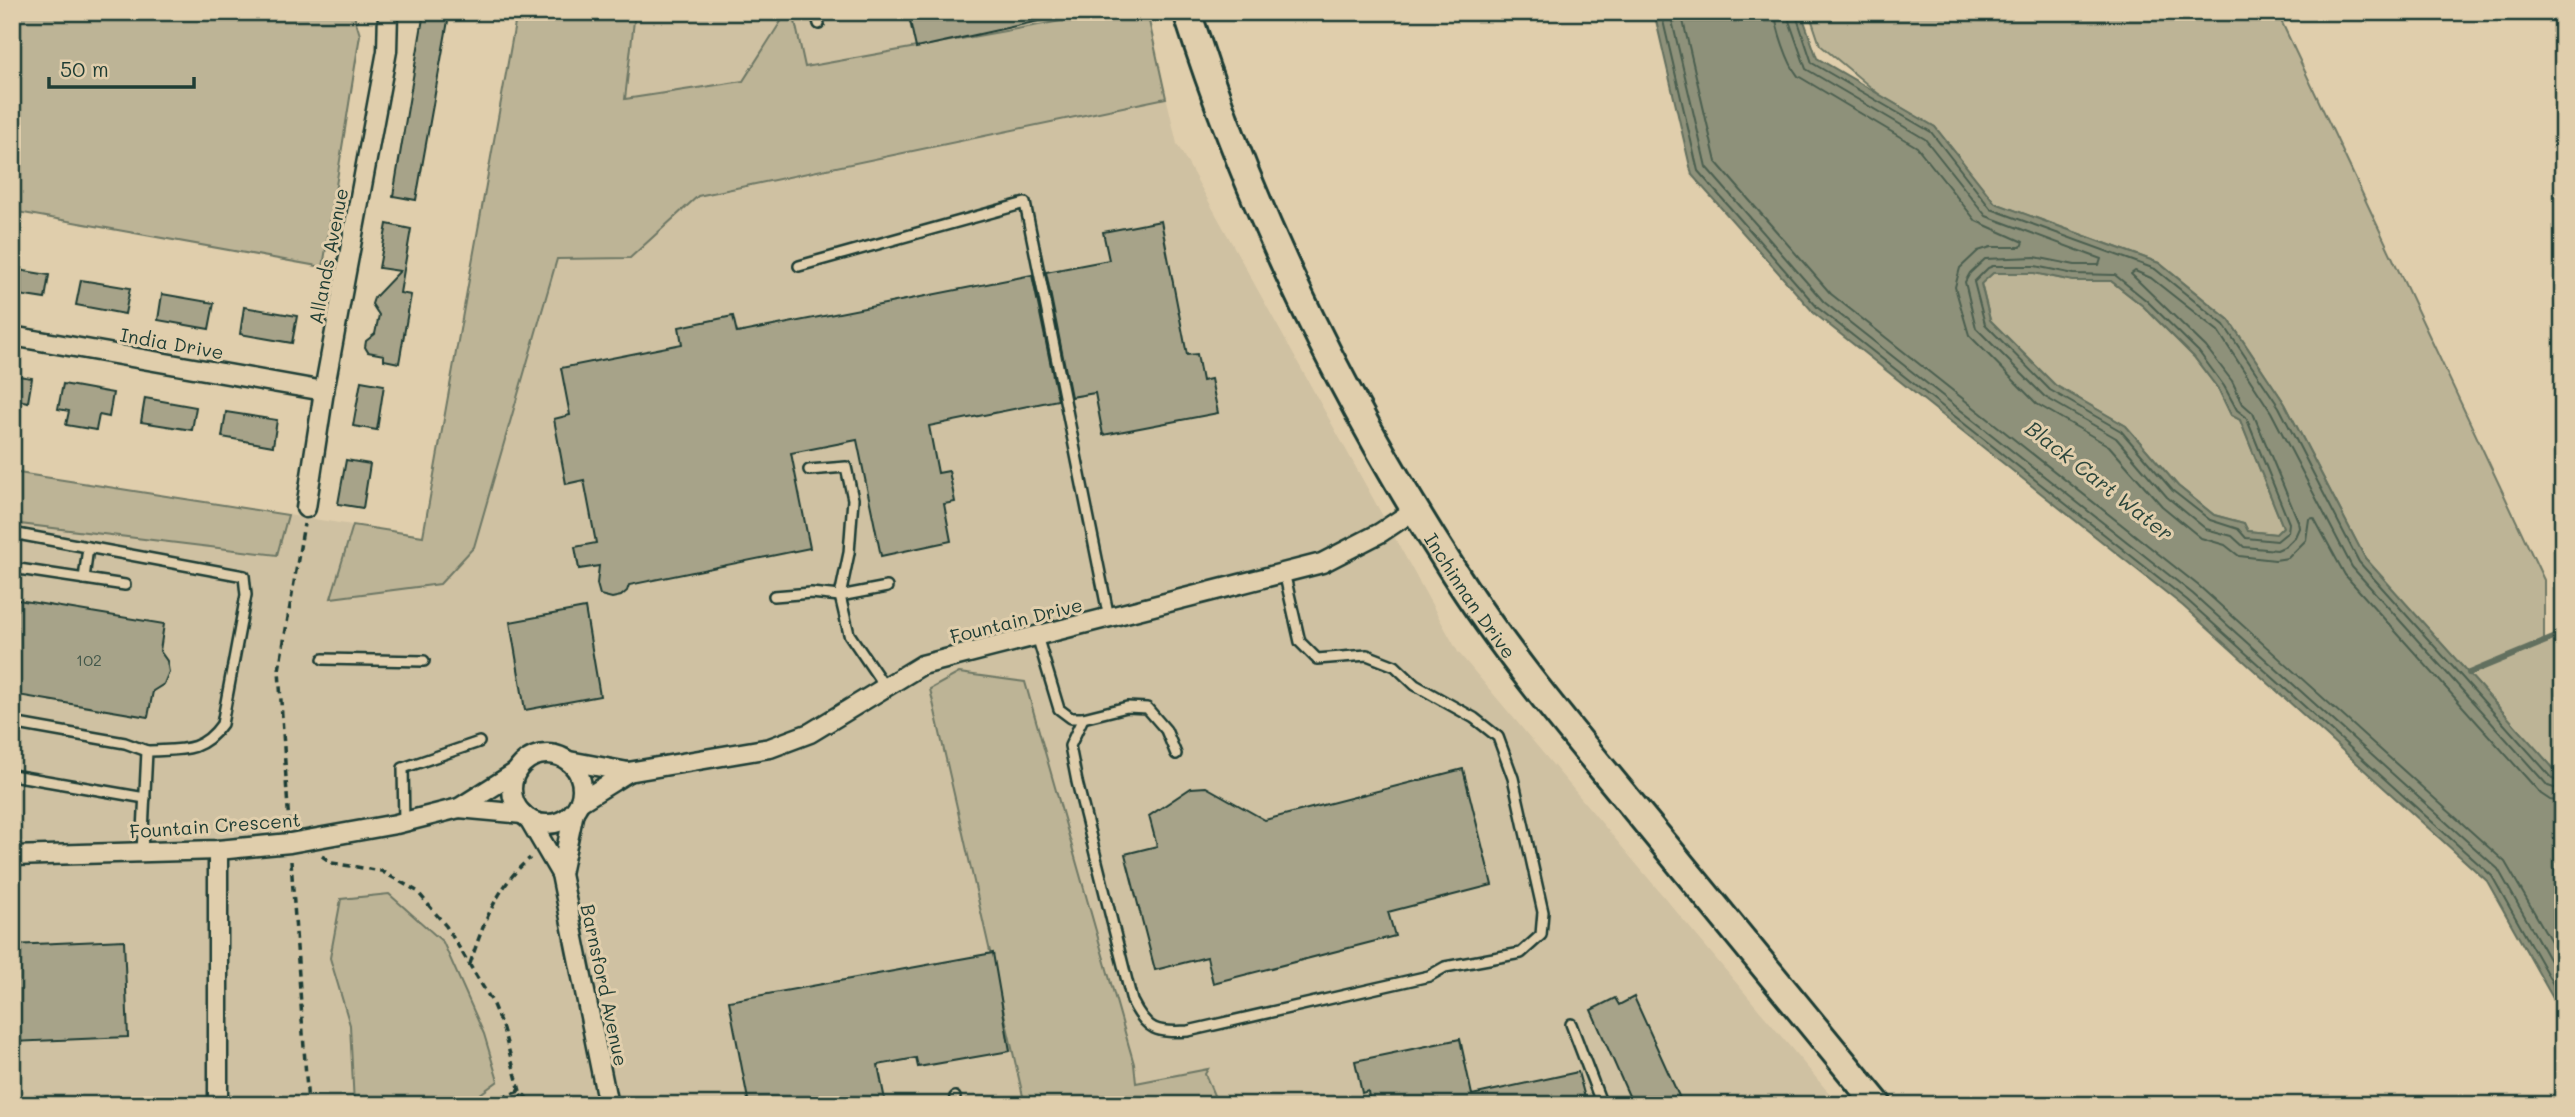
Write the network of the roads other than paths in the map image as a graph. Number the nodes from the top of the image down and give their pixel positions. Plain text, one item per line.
1 (388, 12) edge
2 (816, 12) edge
3 (1187, 12) edge
4 (819, 24) dead end
5 (799, 266) dead end
6 (12, 336) edge
7 (324, 391) junction
8 (809, 470) dead end
9 (306, 508) road end
10 (1416, 509) junction
11 (12, 533) edge
12 (88, 547) junction
13 (12, 568) edge
14 (1284, 572) junction
15 (84, 579) junction
16 (125, 585) dead end
17 (887, 587) dead end
18 (774, 596) dead end
19 (840, 596) junction
20 (1109, 618) junction
21 (1037, 636) junction
22 (323, 659) dead end
23 (424, 661) dead end
24 (885, 687) junction
25 (1083, 718) junction
26 (12, 723) edge
27 (479, 742) dead end
28 (147, 751) junction
29 (1176, 754) dead end
30 (569, 761) junction
31 (516, 772) junction
32 (628, 772) junction
33 (12, 775) edge
34 (145, 798) junction
35 (577, 807) junction
36 (459, 808) junction
37 (526, 817) junction
38 (404, 822) junction
39 (218, 850) junction
40 (142, 852) junction
41 (12, 856) edge
42 (561, 874) junction
43 (1570, 1024) dead end
44 (218, 1105) edge
45 (608, 1105) edge
46 (1602, 1105) edge
47 (1878, 1105) edge

1 - 7 street, Allands Avenue
2 - 4 lane
3 - 10 street, Inchinnan Drive
5 - 20 lane
6 - 7 street, India Drive
7 - 9 street, Allands Avenue
8 - 19 lane
10 - 14 street, Fountain Drive
10 - 47 street, Inchinnan Drive
11 - 12 lane
12 - 15 lane
12 - 28 lane
13 - 15 lane
14 - 20 street, Fountain Drive
14 - 25 lane
15 - 16 lane
17 - 19 lane
18 - 19 lane
19 - 24 lane
20 - 21 street, Fountain Drive
21 - 24 street, Fountain Drive
21 - 25 lane
22 - 23 lane
24 - 32 street, Fountain Drive
25 - 29 lane
26 - 28 lane
27 - 38 lane
28 - 34 lane
30 - 31 street
30 - 32 street, Fountain Drive
30 - 35 street
31 - 36 street, Fountain Crescent
31 - 37 street
32 - 35 street, Fountain Drive
33 - 34 lane
34 - 40 lane
35 - 37 street
35 - 42 street, Barnsford Avenue
36 - 37 street, Fountain Crescent
36 - 38 street, Fountain Crescent
37 - 42 street, Barnsford Avenue
38 - 39 street, Fountain Crescent
39 - 40 street, Fountain Crescent
39 - 44 street
40 - 41 street, Fountain Crescent
42 - 45 street, Barnsford Avenue
43 - 46 lane

